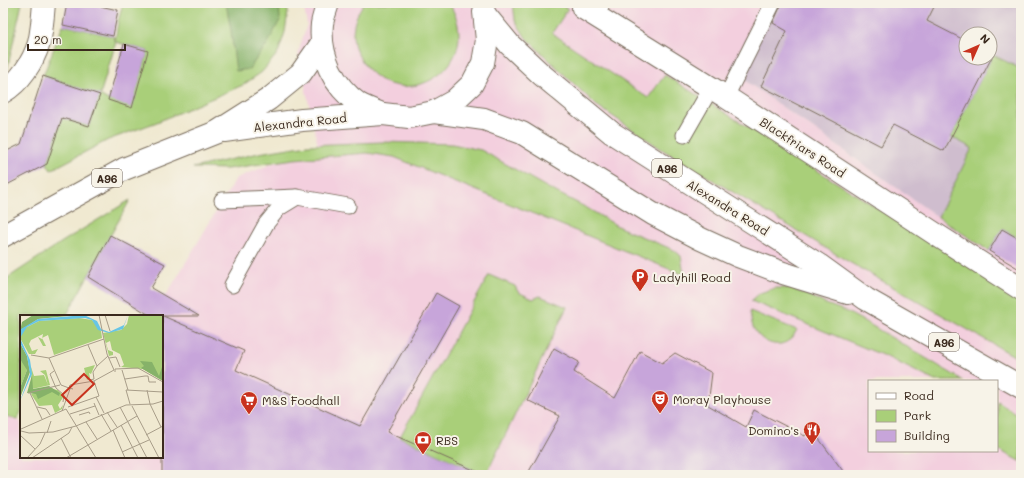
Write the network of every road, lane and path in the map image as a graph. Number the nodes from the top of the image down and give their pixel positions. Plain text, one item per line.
1 (44, 3) edge
2 (773, 3) edge
3 (594, 9) edge
4 (484, 10) edge
5 (322, 18) edge
6 (3, 92) edge
7 (718, 93) junction
8 (434, 112) junction
9 (383, 114) junction
10 (217, 132) junction
11 (684, 135) dead end
12 (297, 197) junction
13 (222, 200) dead end
14 (348, 206) dead end
15 (3, 236) edge
16 (232, 286) dead end
17 (1021, 289) edge
18 (866, 299) junction
19 (1021, 386) edge

1 - 6 main road
2 - 7 lane
3 - 7 main road, Blackfriars Road
4 - 8 main road, Alexandra Road / A96
4 - 18 main road, Alexandra Road / A96
5 - 9 main road, Alexandra Road / A96
5 - 10 main road, Alexandra Road / A96
7 - 11 lane
7 - 17 main road, Blackfriars Road
8 - 9 main road, Alexandra Road / A96
8 - 18 main road, Alexandra Road / A96
9 - 10 main road, Alexandra Road / A96
10 - 15 main road, Alexandra Road / A96
12 - 13 lane
12 - 14 lane
12 - 16 lane
18 - 19 main road, Alexandra Road / A96

